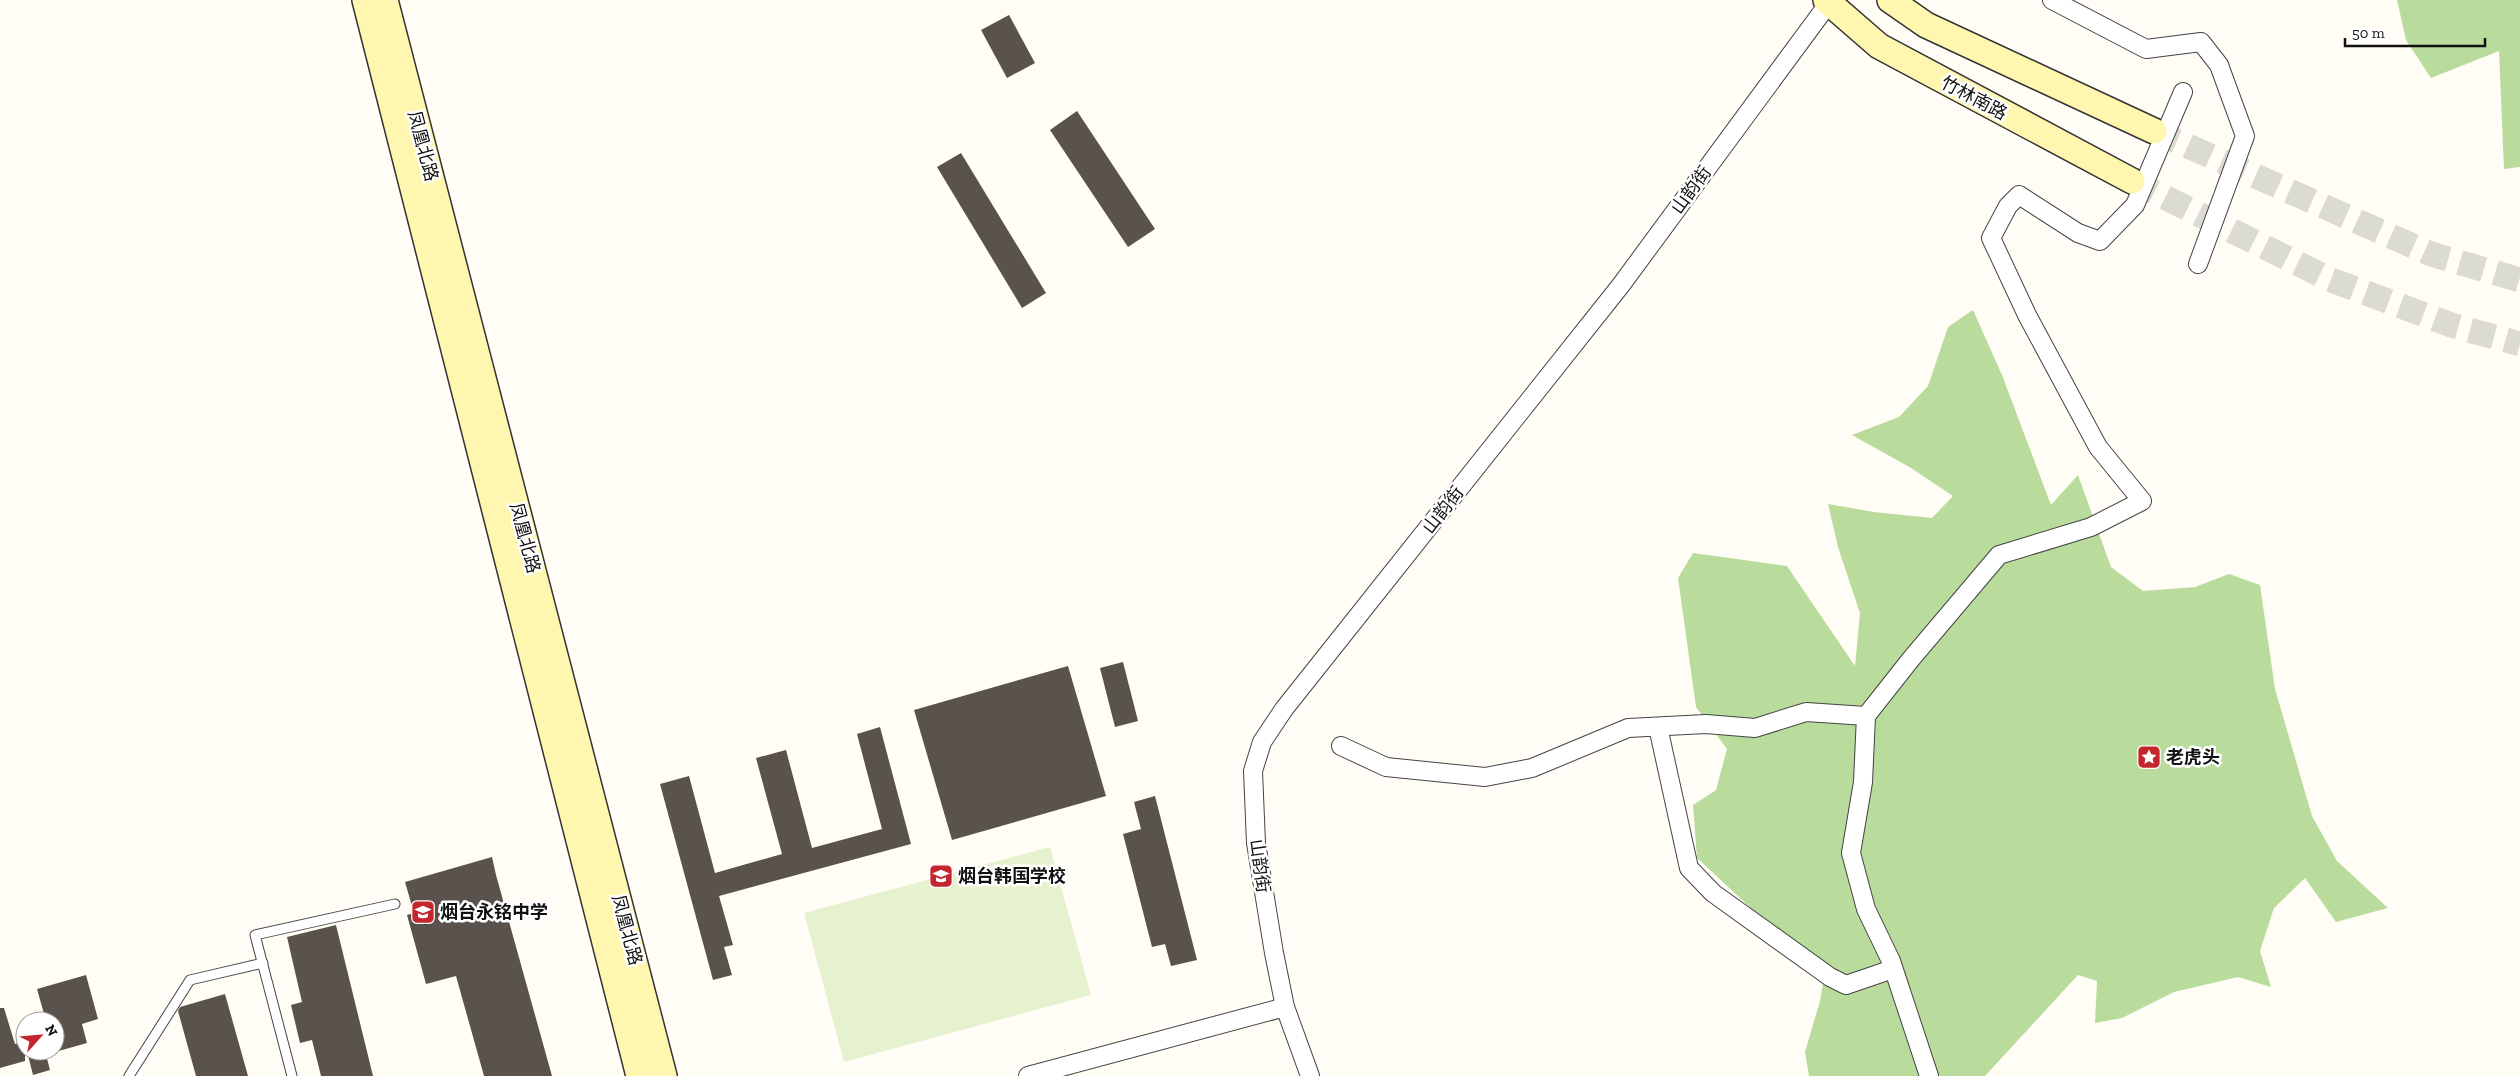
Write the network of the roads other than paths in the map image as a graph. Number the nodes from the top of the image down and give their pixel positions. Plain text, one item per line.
1 (365, 0) edge
2 (385, 0) edge
3 (1890, 0) edge
4 (2052, 0) edge
5 (1828, 1) edge
6 (2182, 92) dead end
7 (2154, 131) tunnel mouth
8 (2132, 181) tunnel mouth
9 (2198, 264) dead end
10 (1866, 716) junction
11 (1658, 727) junction
12 (1341, 746) dead end
13 (395, 904) dead end
14 (263, 964) junction
15 (1893, 969) junction
16 (1285, 1007) junction
17 (129, 1076) edge
18 (292, 1076) edge
19 (639, 1076) edge
20 (664, 1076) edge
21 (1028, 1076) edge
22 (1310, 1076) edge
23 (1929, 1076) edge

1 - 19 street, 凤凰北路
2 - 20 street, 凤凰北路
3 - 7 street
4 - 9 street
5 - 8 street, 竹林南路
5 - 16 street, 山韵街
6 - 10 street
10 - 11 street
10 - 15 street
11 - 12 street
11 - 15 street
13 - 14 lane
14 - 17 lane
14 - 18 lane
15 - 23 street
16 - 21 street
16 - 22 street, 山韵街

